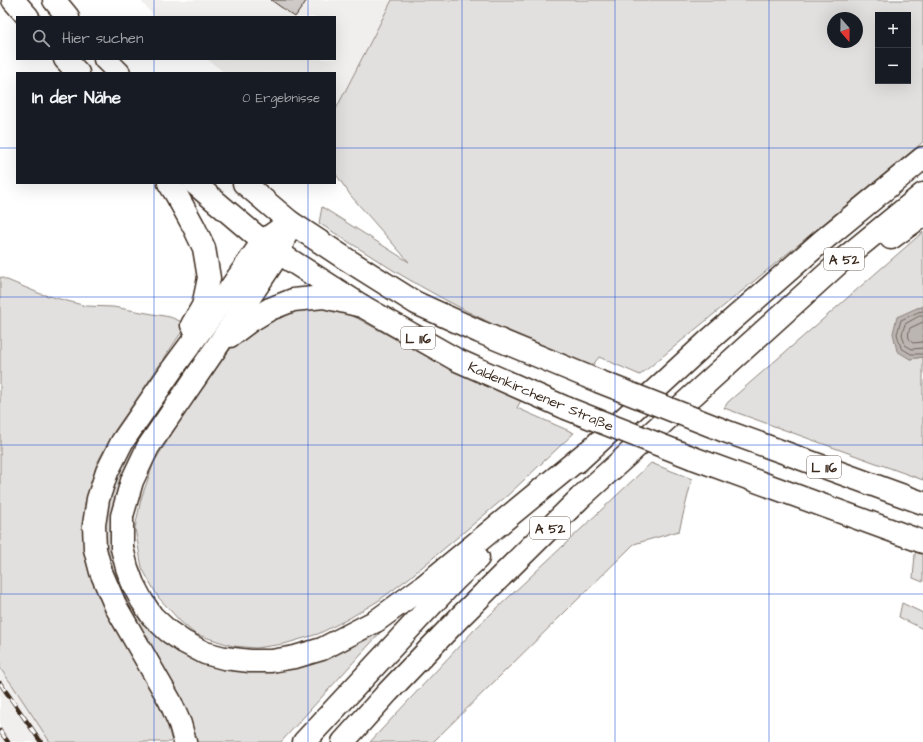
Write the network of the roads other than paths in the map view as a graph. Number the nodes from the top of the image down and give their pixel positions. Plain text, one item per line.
1 (13, 0) edge
2 (54, 0) edge
3 (27, 16) edge
4 (67, 16) edge
5 (66, 60) edge
6 (106, 60) edge
7 (77, 72) edge
8 (118, 72) edge
9 (923, 158) edge
10 (170, 184) edge
11 (195, 184) edge
12 (245, 184) edge
13 (923, 194) edge
14 (923, 215) edge
15 (290, 222) junction
16 (271, 247) junction
17 (362, 306) junction
18 (768, 327) junction
19 (218, 345) junction
20 (173, 368) junction
21 (587, 452) junction
22 (923, 503) edge
23 (923, 542) edge
24 (185, 742) edge
25 (304, 742) edge
26 (343, 742) edge

1 - 3 main road
2 - 4 main road
5 - 7 main road
6 - 8 main road
9 - 21 main road, A 52
10 - 20 main road
11 - 16 main road, Kaldenkirchener Straße / L 116
12 - 15 main road, L 116
13 - 18 main road, A 52
14 - 18 main road
15 - 16 main road
15 - 22 main road, L 116, bridge
16 - 17 main road, Kaldenkirchener Straße / L 116
16 - 19 main road
16 - 20 main road
17 - 19 main road
17 - 23 main road, Kaldenkirchener Straße / L 116, bridge
18 - 26 main road, A 52
19 - 21 main road
20 - 24 main road
21 - 25 main road, A 52

